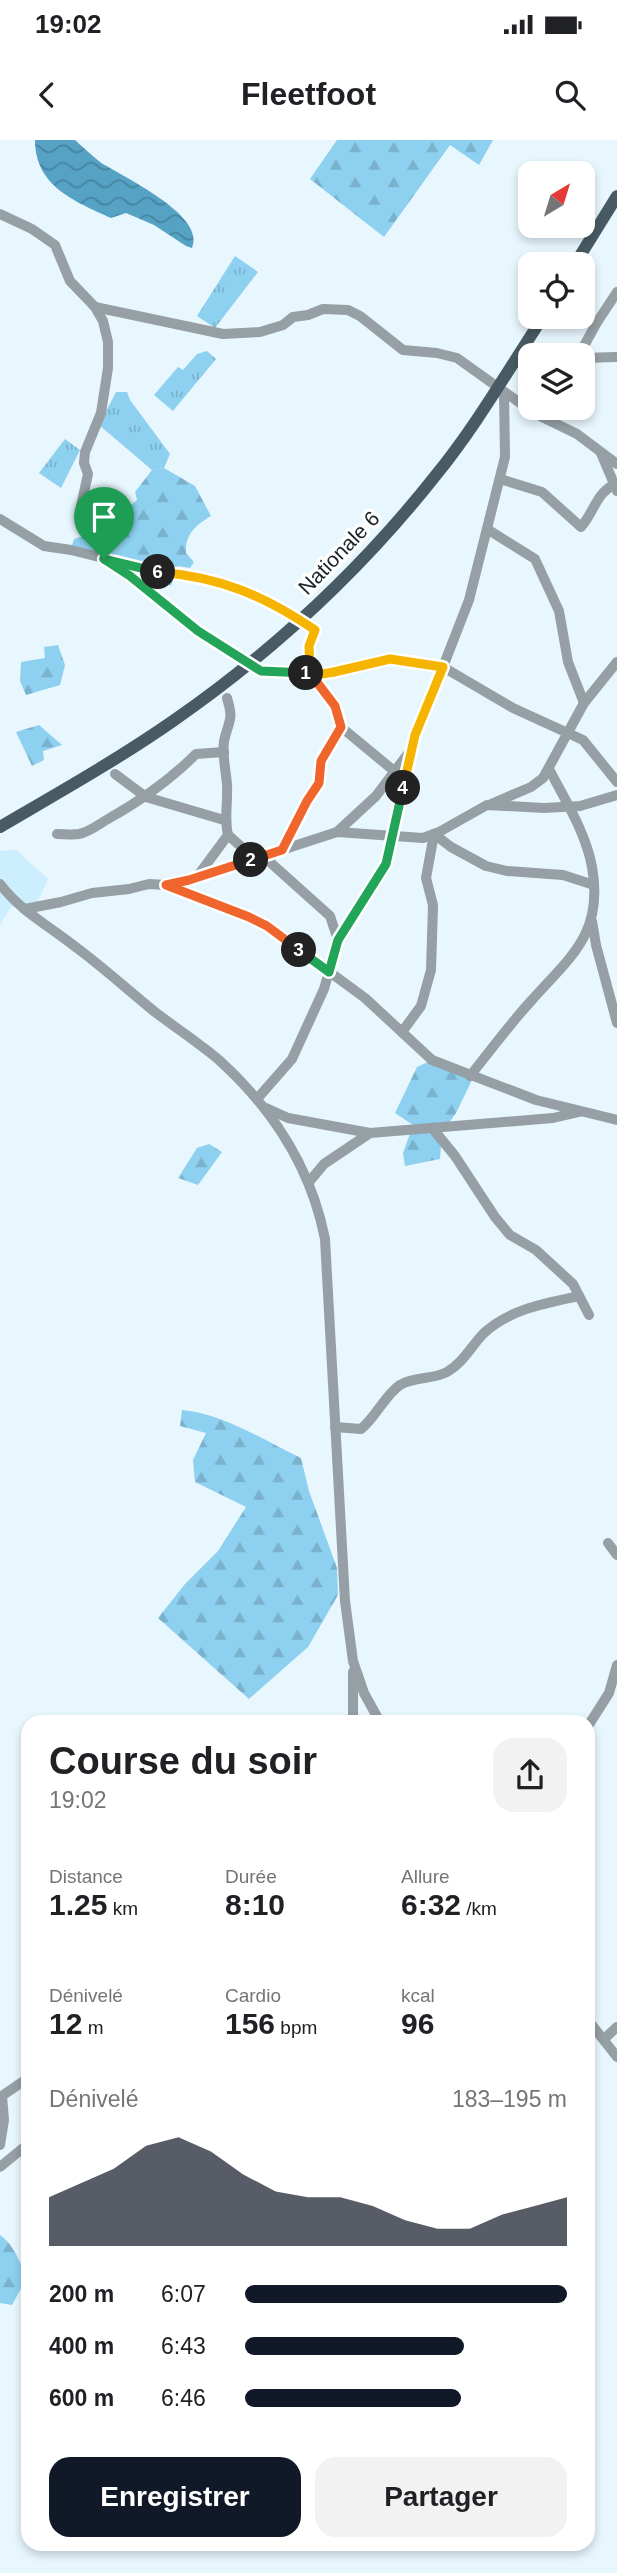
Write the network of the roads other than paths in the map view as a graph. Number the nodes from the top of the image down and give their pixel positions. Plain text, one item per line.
1 (617, 196) edge
2 (0, 214) edge
3 (582, 252) edge
4 (617, 292) edge
5 (95, 307) junction
6 (536, 329) edge
7 (587, 343) edge
8 (595, 356) edge
9 (617, 357) edge
10 (501, 390) junction
11 (518, 400) edge
12 (551, 420) edge
13 (601, 453) junction
14 (617, 464) edge
15 (500, 479) junction
16 (616, 486) edge
17 (0, 519) edge
18 (487, 529) junction
19 (104, 559) junction
20 (301, 620) junction
21 (617, 662) edge
22 (250, 663) junction
23 (443, 667) junction
24 (310, 673) junction
25 (227, 698) dead end
26 (584, 703) junction
27 (341, 727) junction
28 (566, 733) junction
29 (411, 748) junction
30 (224, 752) junction
31 (549, 769) junction
32 (396, 772) junction
33 (115, 774) dead end
34 (405, 780) junction
35 (617, 782) edge
36 (617, 794) edge
37 (146, 797) junction
38 (487, 805) junction
39 (568, 805) junction
40 (224, 820) junction
41 (0, 827) edge
42 (337, 832) junction
43 (57, 834) dead end
44 (434, 834) junction
45 (229, 835) junction
46 (393, 837) junction
47 (282, 850) junction
48 (266, 855) junction
49 (254, 858) junction
50 (197, 878) junction
51 (0, 884) edge
52 (166, 885) junction
53 (594, 885) junction
54 (25, 909) junction
55 (592, 917) junction
56 (338, 940) junction
57 (329, 972) junction
58 (617, 1024) edge
59 (402, 1032) junction
60 (470, 1076) junction
61 (260, 1103) junction
62 (581, 1112) junction
63 (617, 1120) edge
64 (433, 1129) junction
65 (370, 1133) junction
66 (309, 1182) junction
67 (579, 1296) junction
68 (589, 1315) dead end
69 (335, 1427) junction
70 (608, 1543) dead end
71 (617, 1555) edge
72 (353, 1661) junction
73 (617, 1665) edge
74 (353, 1715) edge
75 (376, 1715) edge
76 (595, 1715) edge
77 (617, 2027) edge
78 (595, 2028) edge
79 (604, 2039) junction
80 (617, 2057) edge
81 (21, 2083) edge
82 (0, 2145) edge
83 (21, 2150) edge
84 (0, 2167) edge

1 - 3 main road
2 - 5 street
4 - 7 street
5 - 10 street
5 - 19 street
6 - 10 main road, Nationale 6
8 - 9 street
10 - 11 street
10 - 15 street
10 - 20 main road, Nationale 6
12 - 13 street
13 - 14 street
13 - 16 street
15 - 16 street
15 - 18 street
17 - 19 street
18 - 23 street
18 - 26 street
19 - 20 street
19 - 22 street
20 - 22 main road, Nationale 6
20 - 24 street
21 - 26 street
22 - 24 street
22 - 41 main road, Nationale 6
23 - 24 street
23 - 28 street
23 - 29 street
24 - 27 street
25 - 30 street
26 - 28 street
27 - 32 street
27 - 47 street
28 - 31 street
28 - 35 street
29 - 32 street
29 - 34 street
30 - 37 street
30 - 40 street
31 - 38 street
31 - 39 street
32 - 34 street
32 - 42 street
33 - 37 street
34 - 46 street
36 - 39 street
37 - 40 street
37 - 43 street
38 - 39 street
38 - 44 street
39 - 53 street
40 - 45 street
42 - 46 street
42 - 47 street
44 - 46 street
44 - 53 street
44 - 59 street
45 - 49 street
45 - 50 street
46 - 56 street
47 - 48 street
48 - 49 street
48 - 56 street
49 - 50 street
50 - 52 street
51 - 54 street
52 - 54 street
52 - 57 street
53 - 55 street
54 - 61 street
55 - 58 street
55 - 60 street
56 - 57 street
57 - 59 street
57 - 61 street
59 - 60 street
60 - 62 street
61 - 65 street
61 - 66 street
62 - 63 street
62 - 64 street
64 - 65 street
64 - 67 street
65 - 66 street
66 - 69 street
67 - 68 street
67 - 69 street
69 - 72 street
70 - 71 street
72 - 74 street
72 - 75 street
73 - 76 street
77 - 79 street
78 - 79 street
79 - 80 street
81 - 82 street
83 - 84 street

